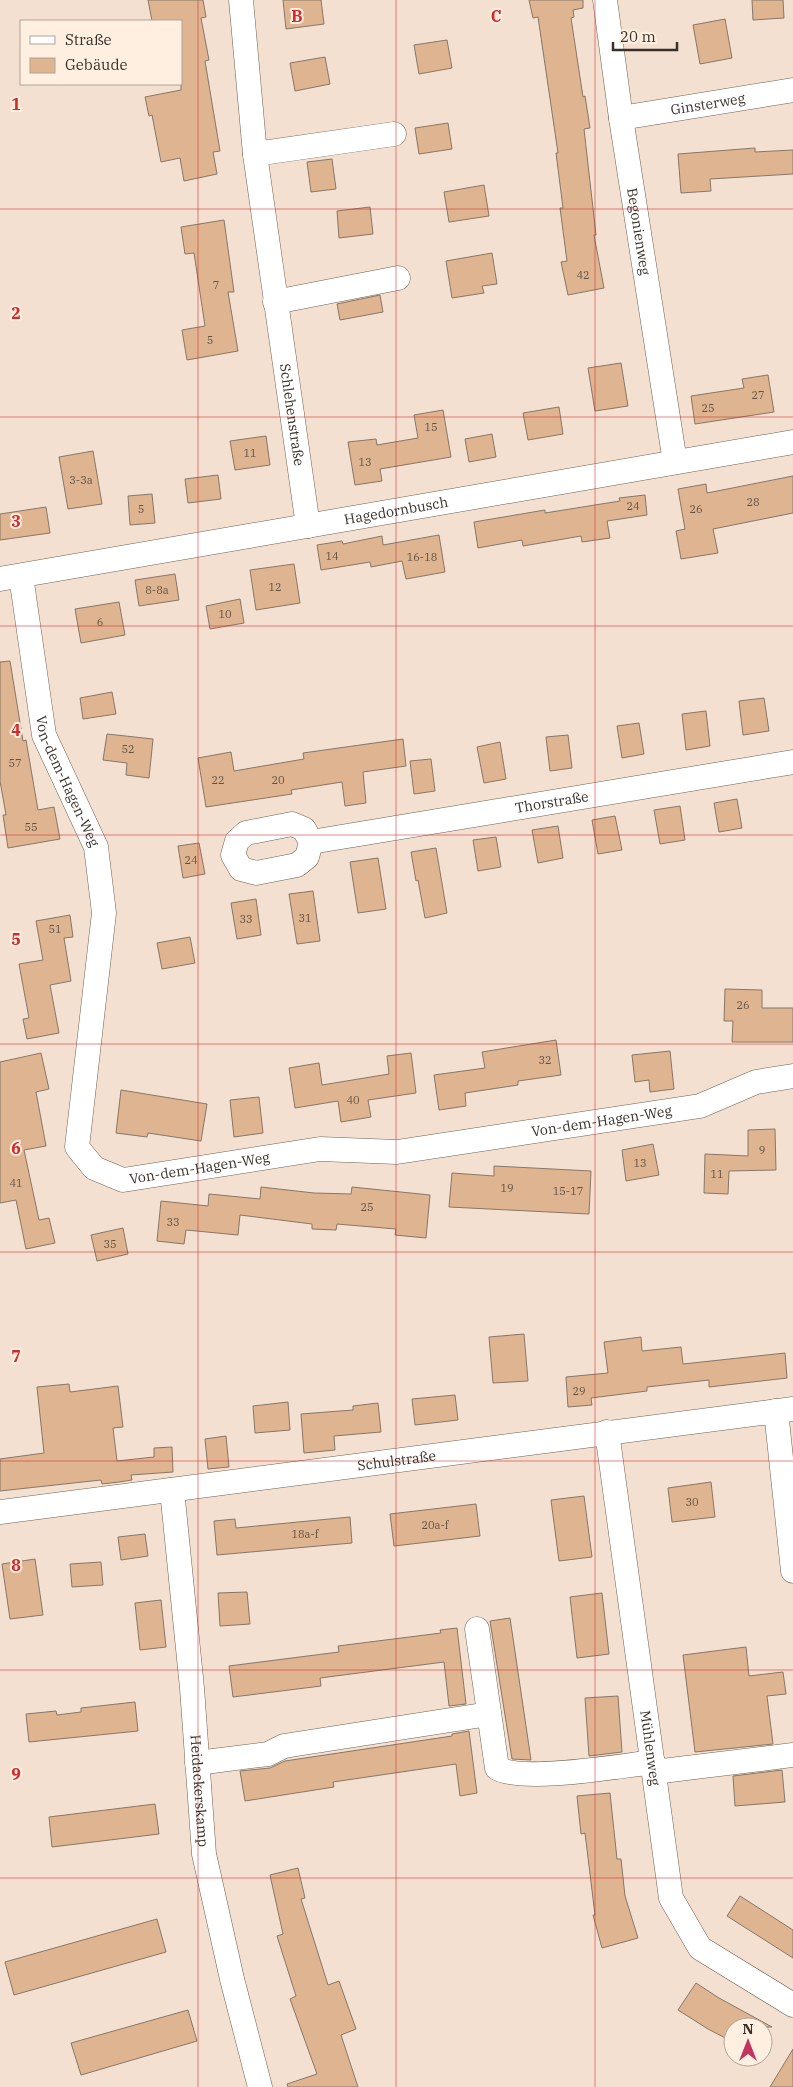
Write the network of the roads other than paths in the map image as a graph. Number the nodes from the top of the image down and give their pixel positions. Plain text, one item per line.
1 (242, 0) edge
2 (605, 0) edge
3 (793, 90) edge
4 (621, 118) junction
5 (394, 134) dead end
6 (255, 154) junction
7 (398, 278) dead end
8 (275, 302) junction
9 (793, 442) edge
10 (676, 462) junction
11 (308, 526) junction
12 (11, 577) edge
13 (793, 762) edge
14 (310, 842) dead end
15 (793, 1076) edge
16 (785, 1410) edge
17 (607, 1432) junction
18 (172, 1490) junction
19 (0, 1512) edge
20 (793, 1572) edge
21 (477, 1629) dead end
22 (489, 1714) junction
23 (793, 1755) edge
24 (197, 1763) junction
25 (653, 1767) junction
26 (793, 2005) edge
27 (260, 2087) edge

1 - 6 street, Schlehenstraße
2 - 4 street, Begonienweg
3 - 4 street, Ginsterweg
4 - 10 street, Begonienweg
5 - 6 street
6 - 8 street, Schlehenstraße
7 - 8 street
8 - 11 street, Schlehenstraße
9 - 10 street, Hagedornbusch
10 - 11 street, Hagedornbusch
11 - 12 street, Hagedornbusch
12 - 15 street, Von-dem-Hagen-Weg
13 - 14 street, Thorstraße
16 - 17 street, Schulstraße
16 - 20 street
17 - 18 street, Schulstraße
17 - 25 street, Mühlenweg
18 - 19 street, Schulstraße
18 - 24 street, Heidackerskamp
21 - 22 street
22 - 24 street
22 - 25 street
23 - 25 street
24 - 27 street, Heidackerskamp
25 - 26 street, Mühlenweg

